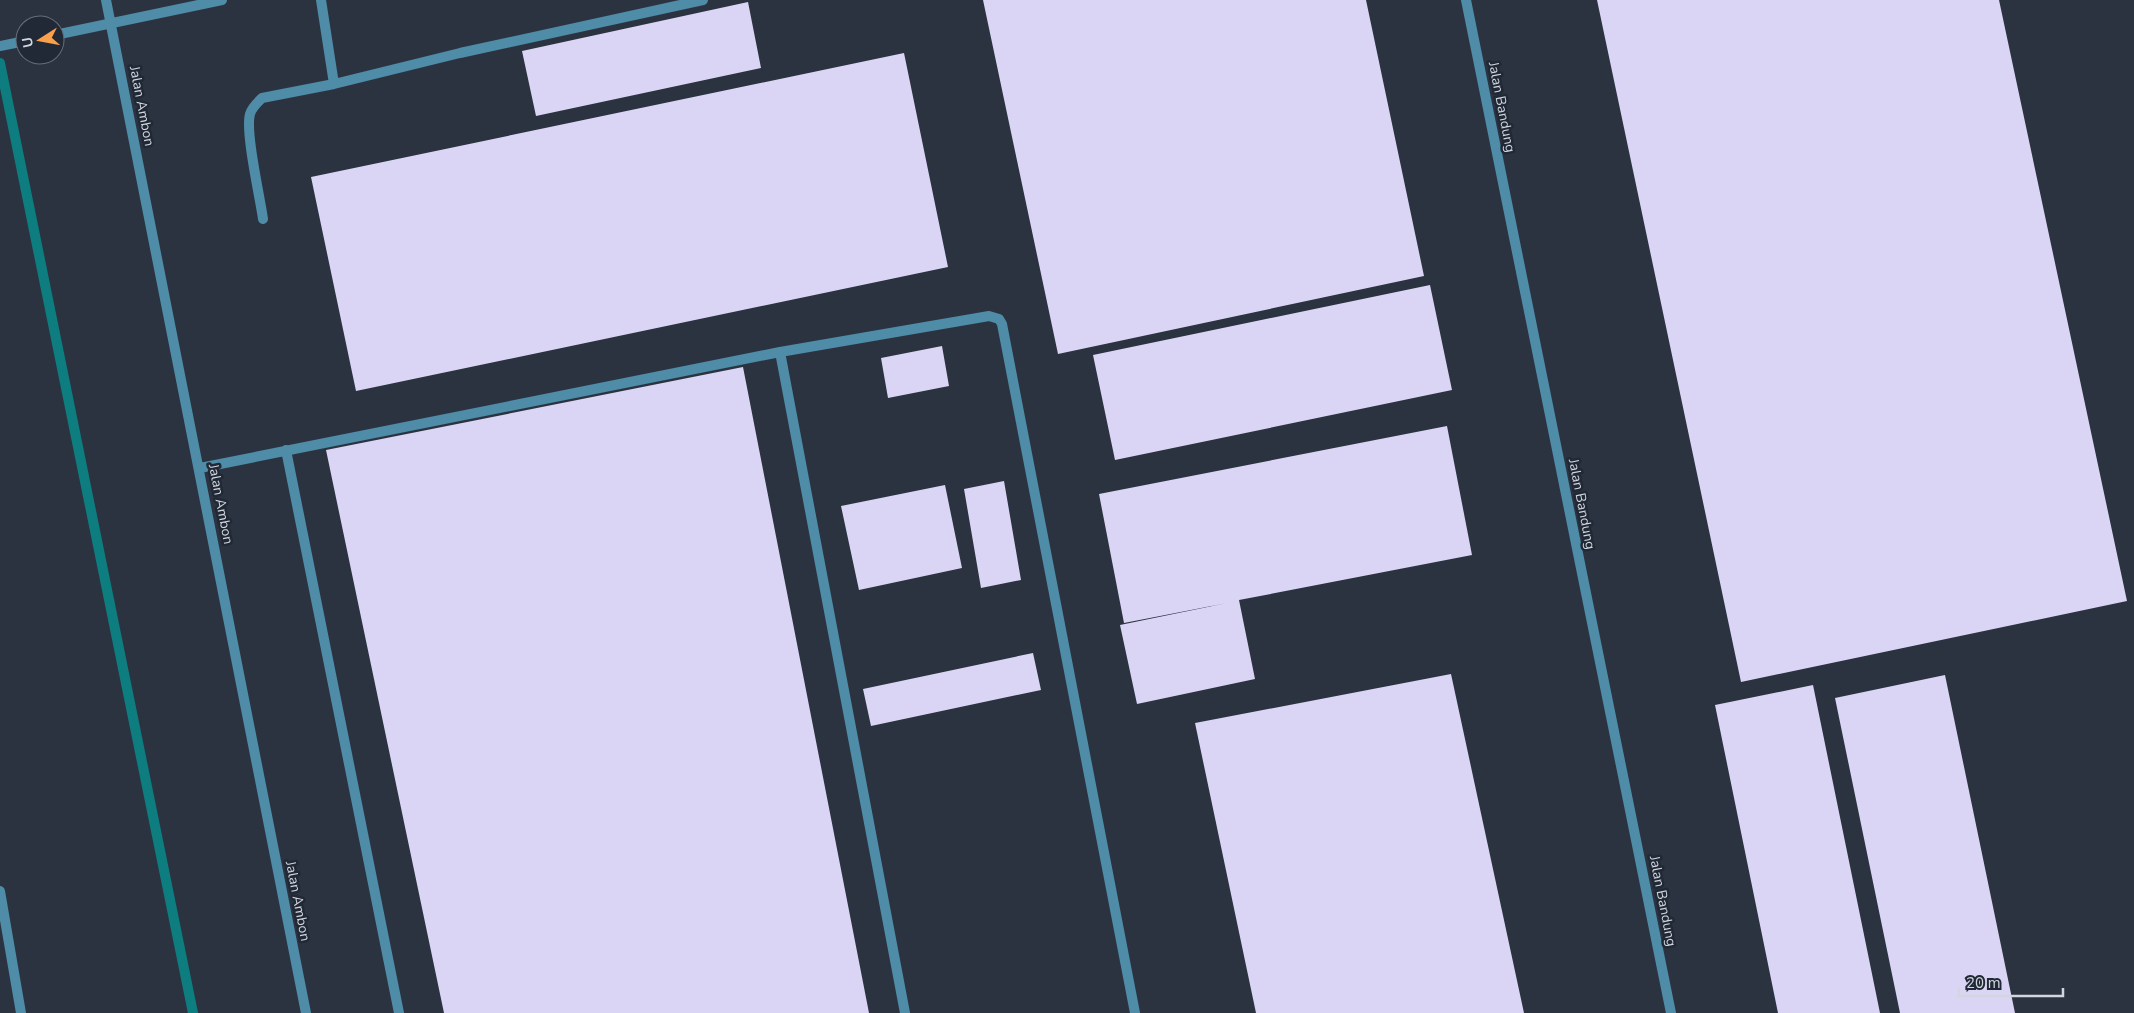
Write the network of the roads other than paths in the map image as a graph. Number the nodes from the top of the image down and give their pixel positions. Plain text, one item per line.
1 (106, 0) edge
2 (222, 0) edge
3 (321, 0) edge
4 (703, 0) edge
5 (1466, 0) edge
6 (111, 23) junction
7 (65, 33) edge
8 (15, 43) edge
9 (0, 46) edge
10 (334, 84) junction
11 (263, 220) dead end
12 (780, 352) junction
13 (286, 450) junction
14 (200, 468) junction
15 (0, 891) edge
16 (21, 1013) edge
17 (306, 1013) edge
18 (399, 1013) edge
19 (906, 1013) edge
20 (1134, 1013) edge
21 (1671, 1013) edge

1 - 6 lane, Jalan Ambon
2 - 6 lane
3 - 10 lane
4 - 10 lane
5 - 21 lane, Jalan Bandung
6 - 7 lane
6 - 14 lane, Jalan Ambon
8 - 9 lane
10 - 11 lane
12 - 13 lane
12 - 19 lane
12 - 20 lane
13 - 14 lane
13 - 18 lane
14 - 17 lane, Jalan Ambon
15 - 16 lane

